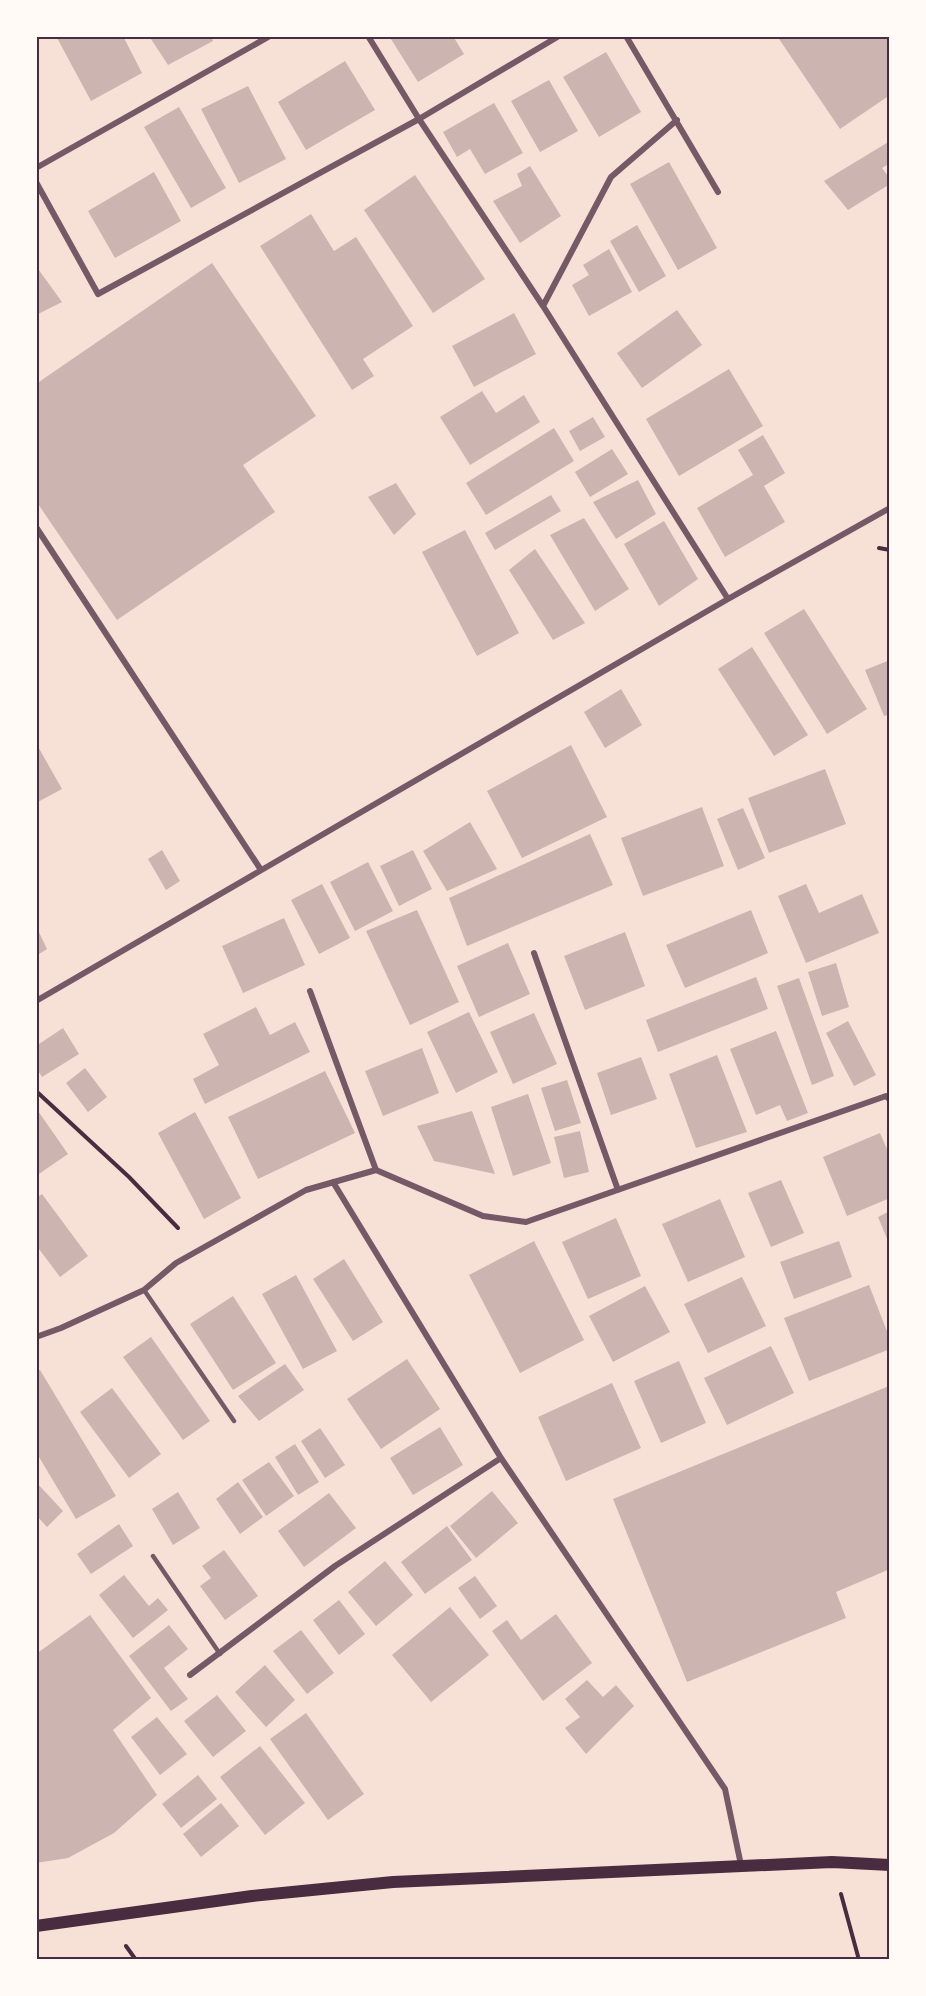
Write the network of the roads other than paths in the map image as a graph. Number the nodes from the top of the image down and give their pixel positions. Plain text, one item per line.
1 (270, 36) edge
2 (368, 36) edge
3 (559, 36) edge
4 (626, 36) edge
5 (419, 119) junction
6 (677, 120) junction
7 (36, 168) edge
8 (36, 182) edge
9 (718, 192) dead end
10 (543, 306) junction
11 (890, 508) edge
12 (36, 527) edge
13 (728, 599) junction
14 (261, 870) junction
15 (534, 954) dead end
16 (310, 992) dead end
17 (36, 1001) edge
18 (890, 1100) edge
19 (376, 1170) junction
20 (333, 1182) junction
21 (618, 1190) junction
22 (144, 1290) junction
23 (36, 1337) edge
24 (234, 1421) dead end
25 (501, 1458) junction
26 (153, 1556) dead end
27 (220, 1654) junction
28 (190, 1675) dead end
29 (741, 1865) junction
30 (890, 1865) edge
31 (36, 1926) edge

1 - 7 street
2 - 5 street
3 - 5 street
4 - 6 street
5 - 8 street
5 - 10 street
6 - 9 street
6 - 10 street
10 - 13 street
11 - 13 street
12 - 14 street
13 - 14 street
14 - 17 street
15 - 21 street
16 - 19 street
18 - 21 street
19 - 20 street
19 - 21 street
20 - 22 street
20 - 25 street
22 - 23 street
22 - 24 lane
25 - 27 street
25 - 29 street
26 - 27 lane
27 - 28 street
29 - 30 main road
29 - 31 main road

